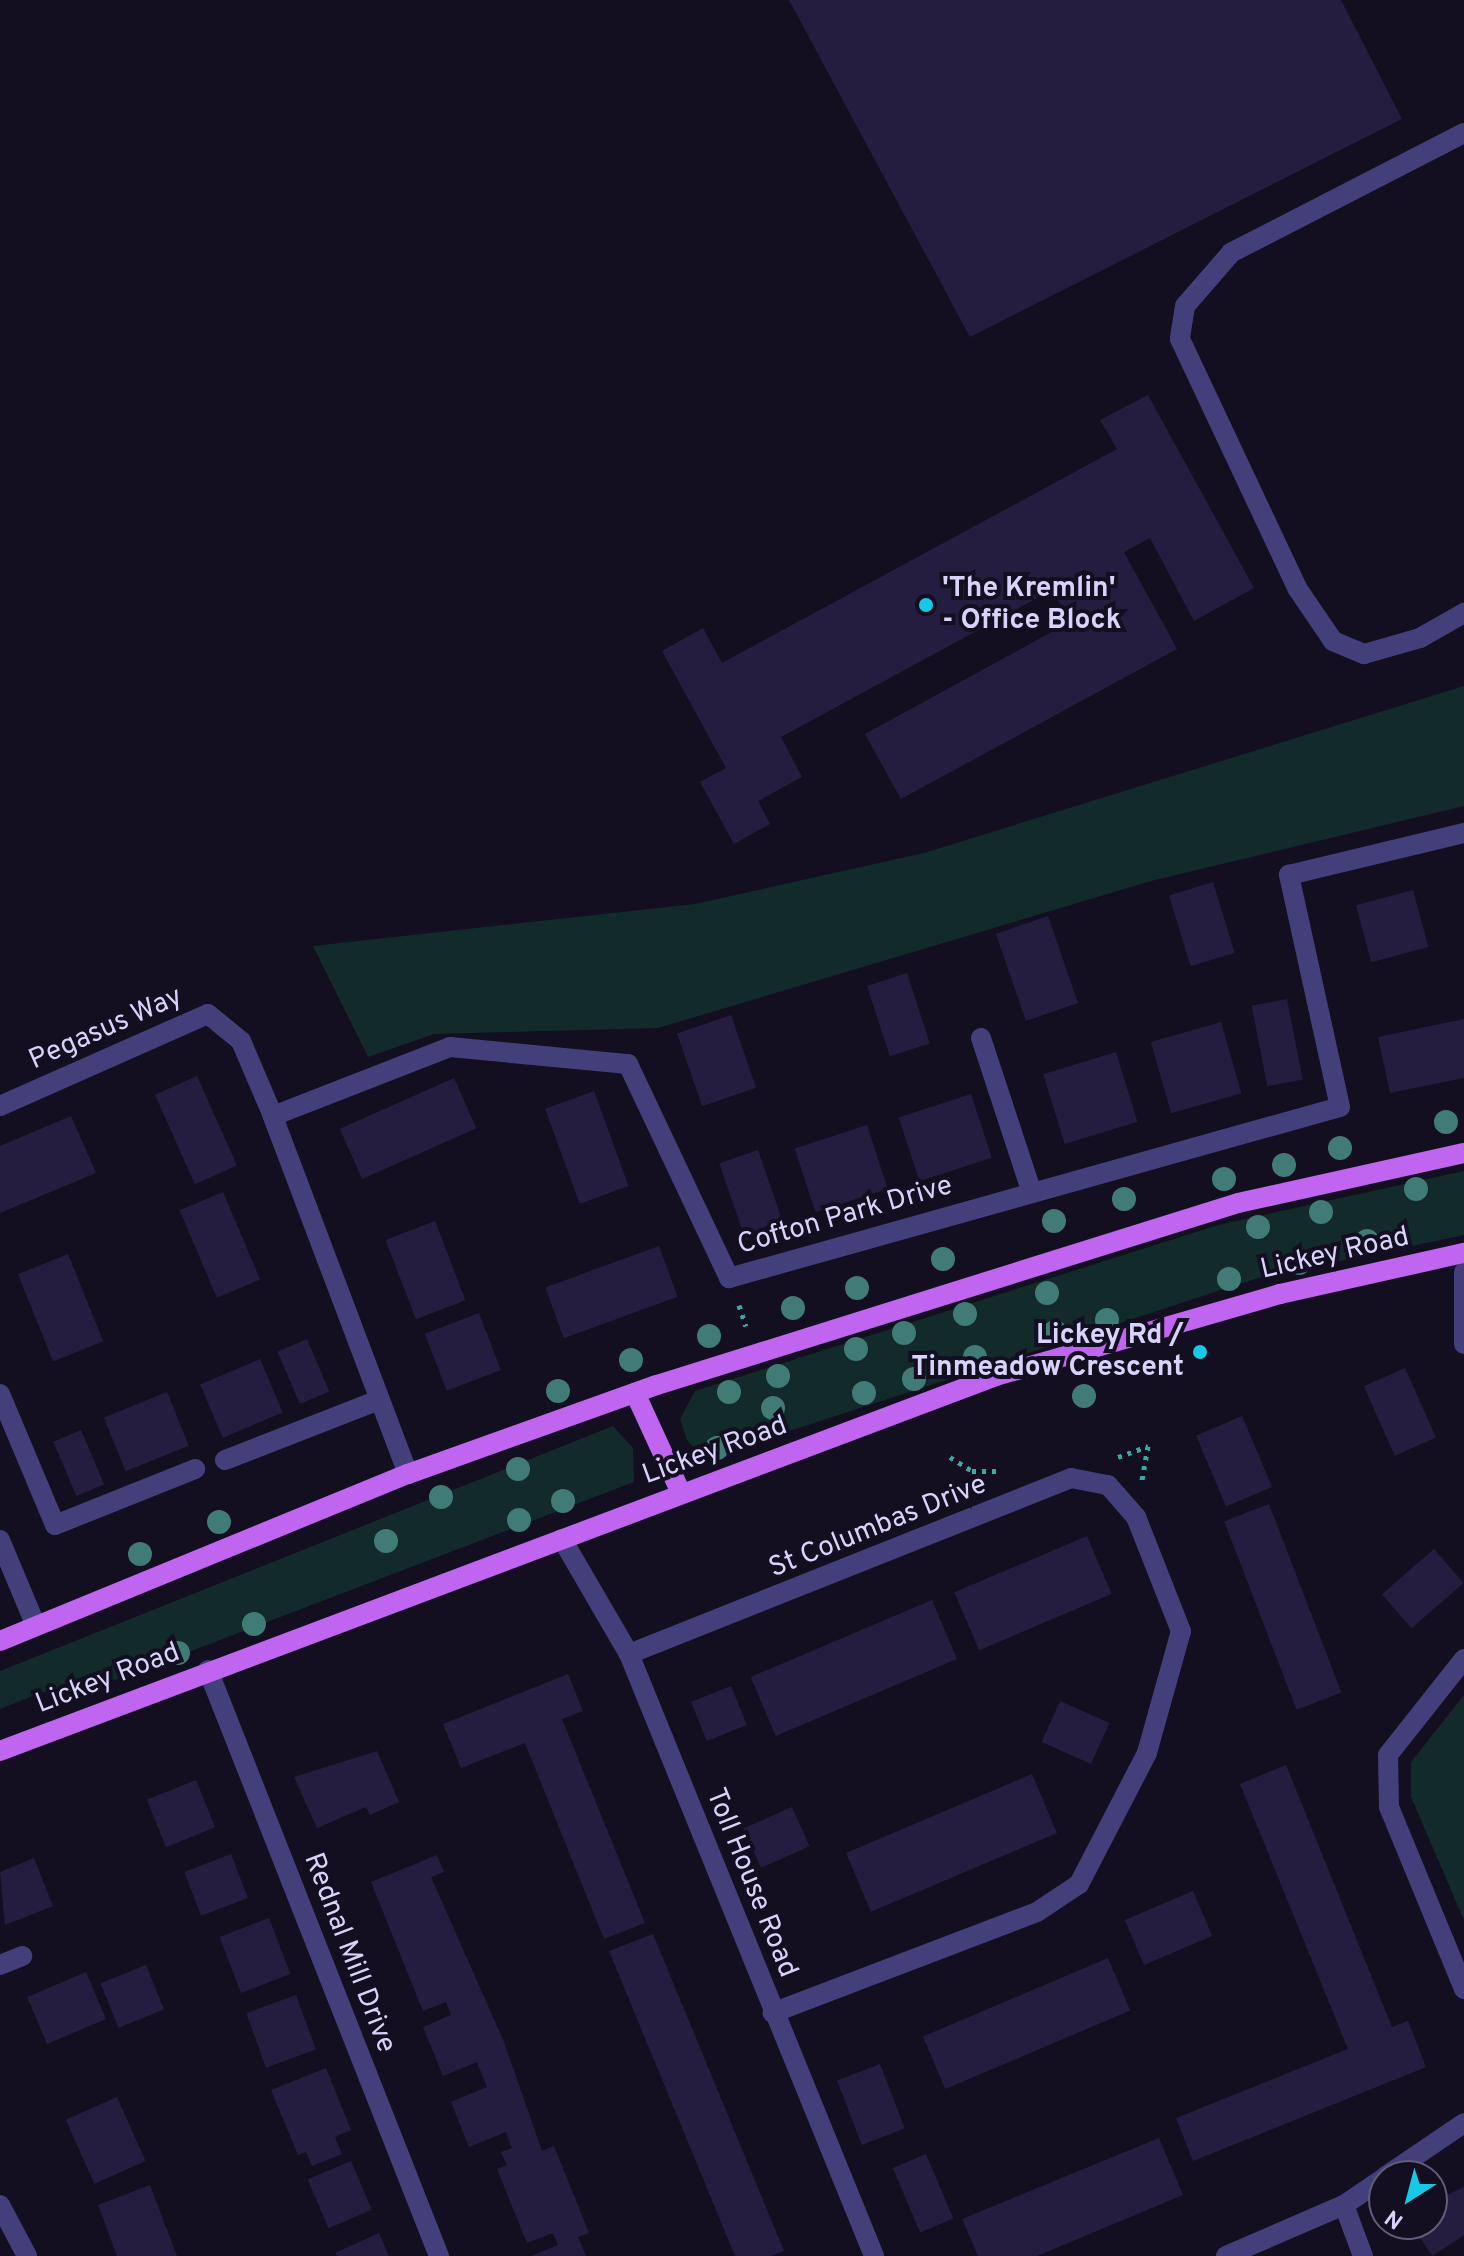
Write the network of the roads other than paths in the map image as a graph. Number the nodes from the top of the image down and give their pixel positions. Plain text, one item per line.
1 (1464, 133) edge
2 (1464, 613) edge
3 (1464, 833) edge
4 (981, 1038) dead end
5 (0, 1106) edge
6 (273, 1116) junction
7 (1464, 1153) edge
8 (1032, 1193) junction
9 (1464, 1253) edge
10 (1464, 1272) edge
11 (1464, 1344) edge
12 (635, 1393) junction
13 (0, 1394) edge
14 (376, 1401) junction
15 (225, 1460) dead end
16 (195, 1469) dead end
17 (408, 1474) junction
18 (681, 1493) junction
19 (562, 1539) junction
20 (0, 1540) edge
21 (36, 1626) junction
22 (0, 1641) edge
23 (629, 1654) junction
24 (1464, 1659) edge
25 (208, 1670) junction
26 (0, 1751) edge
27 (22, 1956) dead end
28 (0, 1965) edge
29 (1464, 1989) edge
30 (773, 2013) junction
31 (1464, 2123) edge
32 (1410, 2160) edge
33 (1368, 2189) edge
34 (0, 2205) edge
35 (1344, 2205) junction
36 (27, 2256) edge
37 (439, 2256) edge
38 (874, 2256) edge
39 (1226, 2256) edge
40 (1363, 2256) edge

1 - 2 street
3 - 8 street, Cofton Park Drive
4 - 8 street
5 - 6 street, Pegasus Way
6 - 8 street, Cofton Park Drive
6 - 14 street
7 - 12 main road
9 - 18 main road, Lickey Road
10 - 11 street
12 - 17 main road
12 - 18 main road
13 - 16 street
14 - 15 street
14 - 17 street
17 - 21 main road
18 - 19 main road, Lickey Road
19 - 23 street, Toll House Road
19 - 25 main road, Lickey Road
20 - 21 street
21 - 22 main road
23 - 30 street, Toll House Road
23 - 30 street, St Columbas Drive
24 - 29 street
25 - 26 main road, Lickey Road
25 - 37 street, Rednal Mill Drive
27 - 28 street
30 - 38 street, Toll House Road
31 - 32 street
33 - 35 street
34 - 36 street
35 - 39 street
35 - 40 street

